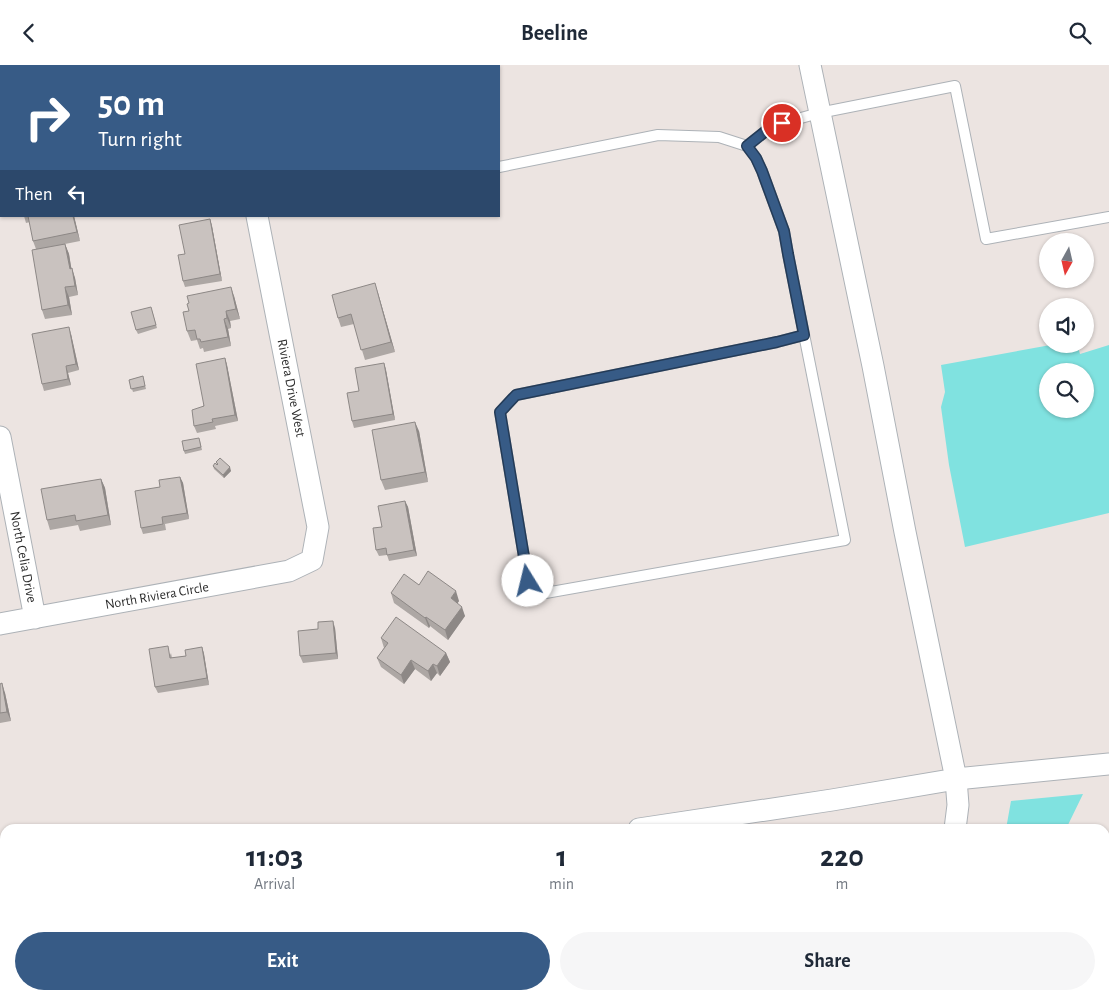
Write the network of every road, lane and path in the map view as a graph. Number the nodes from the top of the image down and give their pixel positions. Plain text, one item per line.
1 (810, 65) edge
2 (819, 113) junction
3 (747, 146) junction
4 (500, 167) edge
5 (258, 217) edge
6 (1109, 217) edge
7 (804, 335) junction
8 (0, 437) edge
9 (312, 560) joint
10 (35, 618) junction
11 (0, 624) edge
12 (1109, 764) edge
13 (956, 779) junction
14 (671, 824) edge
15 (956, 824) edge

1 - 2 street
2 - 3 lane
2 - 6 lane
2 - 13 street
3 - 4 lane
3 - 7 lane
5 - 9 street, Riviera Drive West
7 - 7 lane
8 - 10 street, North Celia Drive
9 - 10 street, North Riviera Circle
10 - 11 street, North Riviera Circle
12 - 13 street
13 - 14 street
13 - 15 street

